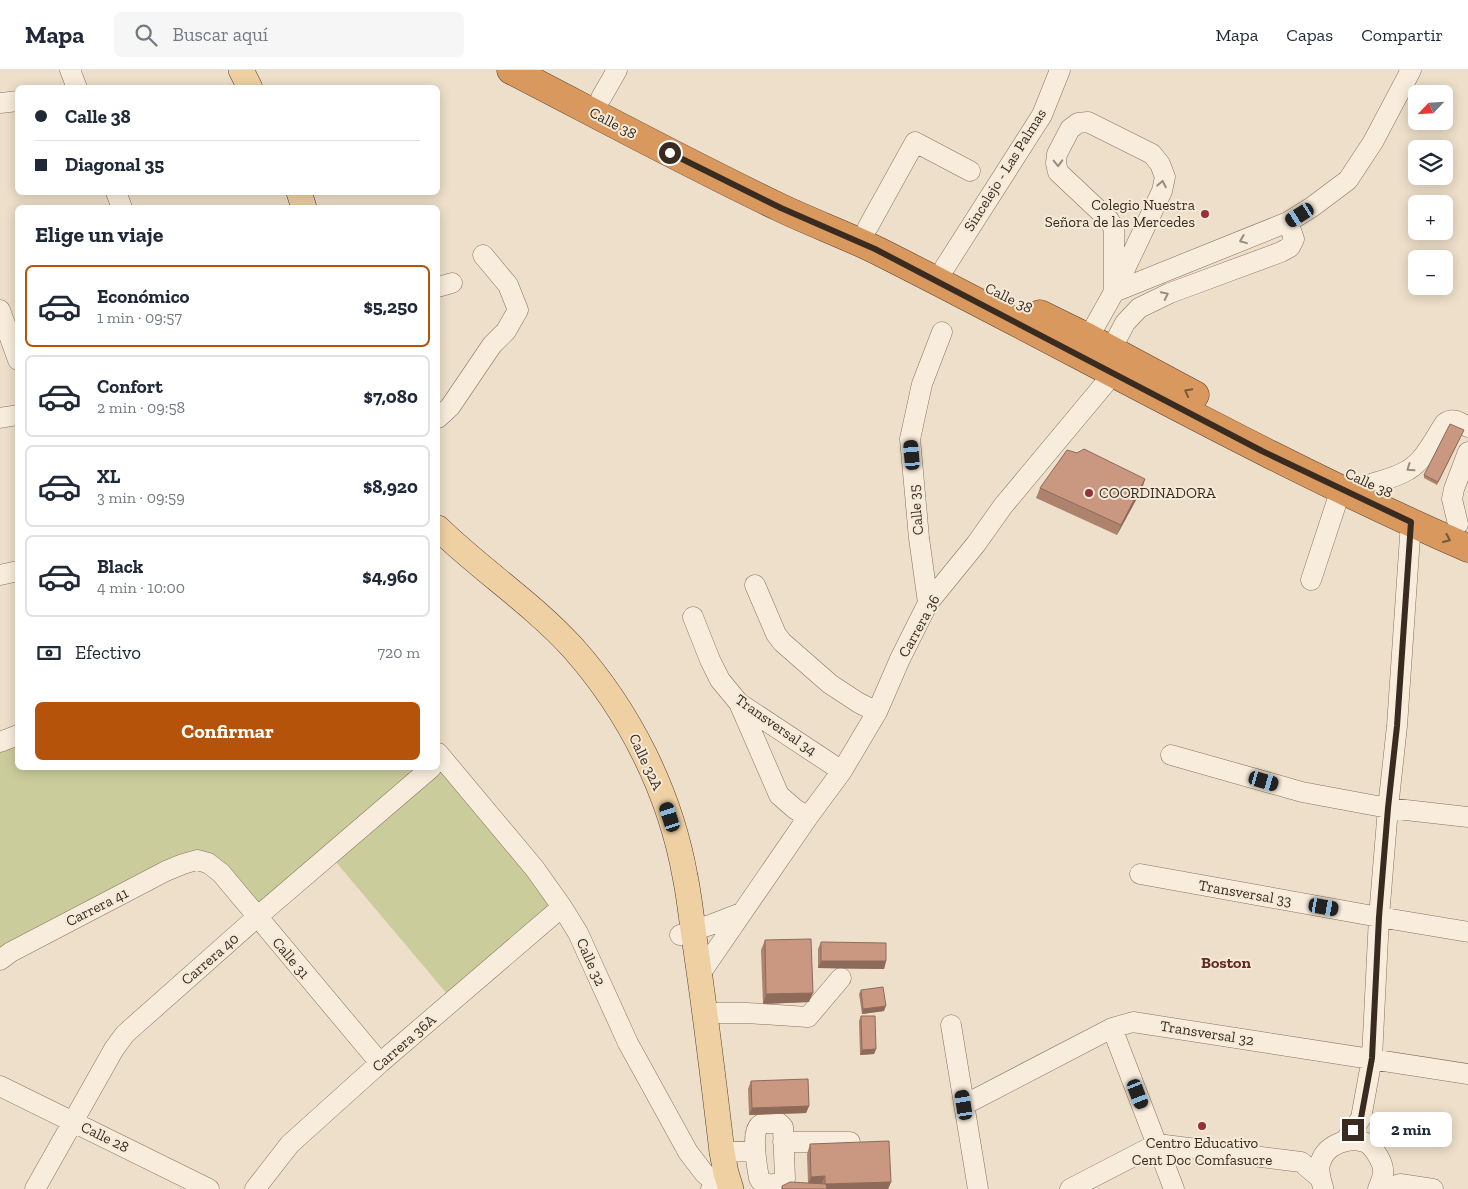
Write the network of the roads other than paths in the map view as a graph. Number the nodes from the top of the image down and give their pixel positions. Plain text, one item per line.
1 (70, 70) edge
2 (242, 70) edge
3 (257, 70) edge
4 (512, 70) edge
5 (548, 70) edge
6 (617, 70) edge
7 (1060, 70) edge
8 (1411, 70) edge
9 (76, 85) edge
10 (249, 85) edge
11 (264, 85) edge
12 (600, 98) junction
13 (15, 101) edge
14 (0, 103) edge
15 (970, 171) dead end
16 (1288, 222) junction
17 (868, 227) junction
18 (1114, 229) junction
19 (1140, 236) junction
20 (483, 255) dead end
21 (945, 267) junction
22 (1114, 292) junction
23 (1139, 308) junction
24 (8, 320) edge
25 (942, 332) dead end
26 (15, 348) edge
27 (1103, 357) junction
28 (15, 416) edge
29 (440, 416) edge
30 (0, 418) edge
31 (1468, 427) edge
32 (1448, 457) edge
33 (1371, 484) junction
34 (1341, 489) junction
35 (1411, 522) junction
36 (1465, 527) edge
37 (440, 530) edge
38 (440, 548) edge
39 (15, 572) edge
40 (0, 575) edge
41 (1311, 580) dead end
42 (755, 585) dead end
43 (928, 603) junction
44 (693, 617) dead end
45 (739, 703) junction
46 (877, 712) junction
47 (15, 736) edge
48 (0, 742) edge
49 (1171, 755) dead end
50 (440, 763) edge
51 (426, 770) edge
52 (842, 771) junction
53 (1388, 808) junction
54 (808, 817) junction
55 (1468, 818) edge
56 (197, 860) joint
57 (1140, 874) dead end
58 (562, 907) junction
59 (741, 913) junction
60 (1379, 917) junction
61 (257, 918) junction
62 (694, 930) junction
63 (1468, 932) edge
64 (722, 942) junction
65 (0, 960) edge
66 (700, 974) junction
67 (841, 978) dead end
68 (705, 1013) junction
69 (951, 1025) dead end
70 (1112, 1028) junction
71 (1372, 1058) junction
72 (380, 1064) junction
73 (1468, 1074) edge
74 (0, 1086) edge
75 (964, 1105) junction
76 (717, 1113) junction
77 (1361, 1118) junction
78 (73, 1121) junction
79 (783, 1142) junction
80 (850, 1142) edge
81 (1157, 1144) junction
82 (1337, 1145) junction
83 (755, 1151) junction
84 (722, 1152) junction
85 (1377, 1154) junction
86 (1301, 1162) junction
87 (1322, 1183) edge
88 (1393, 1186) edge
89 (719, 1188) edge
90 (35, 1189) edge
91 (209, 1189) edge
92 (255, 1189) edge
93 (978, 1189) edge
94 (1070, 1189) edge
95 (1174, 1189) edge
96 (1378, 1189) edge
97 (1433, 1189) edge

1 - 9 street
2 - 10 main road
3 - 11 main road
4 - 27 highway, Calle 38
5 - 12 highway, Calle 38
6 - 12 street
7 - 21 street, Sincelejo - Las Palmas
8 - 16 street
12 - 17 highway, Calle 38
13 - 14 street
15 - 17 street
16 -> 22 street
23 -> 16 street
17 - 21 highway, Calle 38
18 - 19 street
19 -> 18 street
18 - 22 street
19 - 22 street
20 - 29 street
21 - 27 highway, Calle 38
22 - 23 street
22 - 27 street
23 - 27 street
24 - 26 street
25 - 43 street, Calle 35
33 -> 27 highway, Calle 38
27 - 34 highway, Calle 38
27 - 43 street, Carrera 36
28 - 30 street
31 - 32 street
32 -> 33 street
32 - 36 street
33 - 36 highway, Calle 38
34 - 35 highway, Calle 38
34 - 41 street
35 -> 36 highway, Calle 38
35 - 53 street
37 - 62 main road, Calle 32A
38 - 62 main road, Calle 32A
39 - 40 street
42 - 46 street
43 - 46 street, Carrera 36
44 - 45 street, Transversal 34
45 - 52 street, Transversal 34
45 - 54 street
46 - 52 street, Carrera 36
47 - 48 street
49 - 53 street
50 - 58 street, Calle 32
51 - 61 street, Carrera 40
52 - 54 street, Carrera 36
53 - 55 street
53 - 60 street
54 - 59 street, Carrera 36
56 - 61 street, Calle 31
56 - 65 street, Carrera 41
57 - 60 street, Transversal 33
58 - 72 street, Carrera 36A
58 - 89 street, Calle 32
59 - 62 street
59 - 64 street, Carrera 36
60 - 63 street, Transversal 33
60 - 71 street
61 - 72 street, Calle 31
61 - 78 street, Carrera 40
62 - 64 street
62 - 66 main road, Calle 32A
62 - 89 main road, Calle 32A
64 - 66 street, Carrera 36
66 - 68 main road, Calle 32A
67 - 68 street
68 - 76 main road, Calle 32A
69 - 75 street
70 - 71 street, Transversal 32
70 - 75 street, Transversal 32
70 - 81 street
71 - 73 street, Transversal 32
71 - 77 street
72 - 92 street, Carrera 36A
74 - 78 street, Calle 28
75 - 93 street
76 - 84 main road, Calle 32A
76 - 89 main road
77 - 82 street
77 - 85 street
78 - 90 street, Carrera 40
78 - 91 street, Calle 28
79 - 80 street
79 - 83 street
79 - 83 street
81 - 86 street
81 - 94 street
81 - 95 street
82 - 85 street
82 - 86 street
82 - 87 street
83 - 84 street
84 - 89 main road, Calle 32A
85 - 88 street
85 - 96 street
86 - 87 street
88 - 97 street

